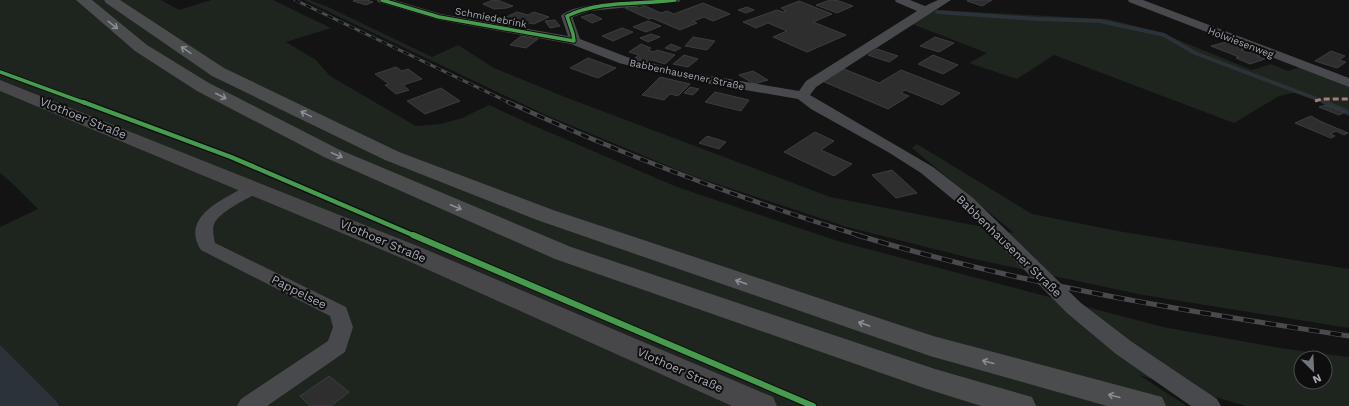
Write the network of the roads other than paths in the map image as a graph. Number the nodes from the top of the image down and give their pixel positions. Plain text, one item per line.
1 (83, 0) edge
2 (111, 0) edge
3 (382, 0) edge
4 (675, 0) edge
5 (900, 0) edge
6 (946, 0) edge
7 (1133, 0) edge
8 (926, 10) junction
9 (574, 41) junction
10 (1349, 83) edge
11 (0, 85) edge
12 (802, 96) junction
13 (254, 188) junction
14 (249, 406) edge
15 (762, 406) edge
16 (1021, 406) edge
17 (1151, 406) edge
18 (1209, 406) edge

1 -> 16 highway
17 -> 2 highway
3 - 9 street, Schmiedebrink
4 - 9 street
5 - 8 street
6 - 8 street
7 - 10 street, Holwiesenweg
8 - 12 street
9 - 12 street, Babbenhausener Straße
11 - 13 main road, Vlothoer Straße
12 - 18 street, Babbenhausener Straße
13 - 14 street, Pappelsee
13 - 15 main road, Vlothoer Straße

